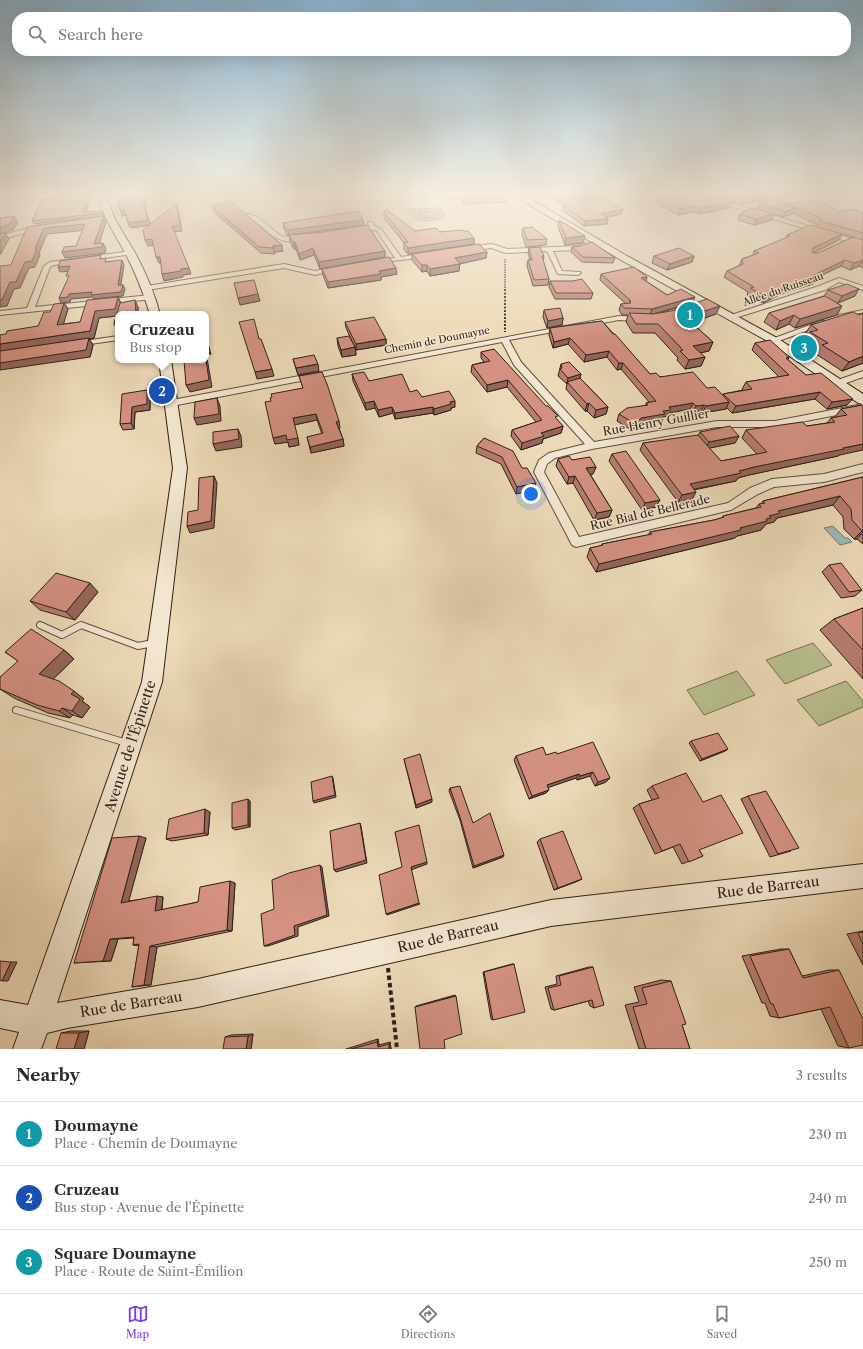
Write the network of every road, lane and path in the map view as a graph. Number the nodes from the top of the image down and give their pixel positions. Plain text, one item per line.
1 (122, 242) edge
2 (387, 242) edge
3 (597, 242) joint
4 (843, 242) edge
5 (838, 244) edge
6 (549, 249) junction
7 (462, 250) edge
8 (506, 251) junction
9 (131, 253) junction
10 (431, 255) edge
11 (399, 259) junction
12 (370, 263) edge
13 (347, 267) edge
14 (578, 272) dead end
15 (863, 288) edge
16 (149, 293) junction
17 (706, 302) junction
18 (694, 306) edge
19 (30, 310) junction
20 (154, 311) edge
21 (863, 312) edge
22 (0, 313) edge
23 (732, 316) junction
24 (650, 318) edge
25 (115, 338) edge
26 (504, 339) junction
27 (773, 340) junction
28 (71, 345) edge
29 (165, 363) edge
30 (863, 374) edge
31 (838, 383) junction
32 (863, 400) edge
33 (172, 403) junction
34 (863, 407) edge
35 (592, 446) junction
36 (863, 468) edge
37 (40, 625) dead end
38 (158, 643) junction
39 (16, 710) dead end
40 (131, 744) junction
41 (863, 876) edge
42 (386, 950) junction
43 (0, 1014) edge
44 (37, 1021) junction
45 (27, 1049) edge
46 (397, 1049) edge

1 - 9 street
2 - 11 street
3 - 6 street
3 - 17 street
4 - 5 street
6 - 8 street
6 - 14 street
7 - 8 street
8 - 26 path
9 - 16 street
9 - 19 street
10 - 11 street
11 - 12 street
13 - 16 street
15 - 23 street, Allée du Ruisseau
16 - 19 street
16 - 20 street
17 - 18 street
17 - 23 street
19 - 22 street
21 - 27 street
23 - 27 street
24 - 26 street, Chemin de Doumayne
25 - 28 street
26 - 33 street, Chemin de Doumayne
26 - 35 street, Rue Henry Guillier
27 - 31 street
29 - 33 street, Avenue de l'Épinette
30 - 31 street
31 - 32 street
33 - 38 street, Avenue de l'Épinette
34 - 35 street, Rue Henry Guillier
35 - 36 street, Rue Bial de Bellerade
37 - 38 lane
38 - 40 street, Avenue de l'Épinette
39 - 40 lane
40 - 44 street, Avenue de l'Épinette
41 - 42 street, Rue de Barreau
42 - 44 street, Rue de Barreau
42 - 46 path
43 - 44 street
44 - 45 street, Avenue de l'Épinette

